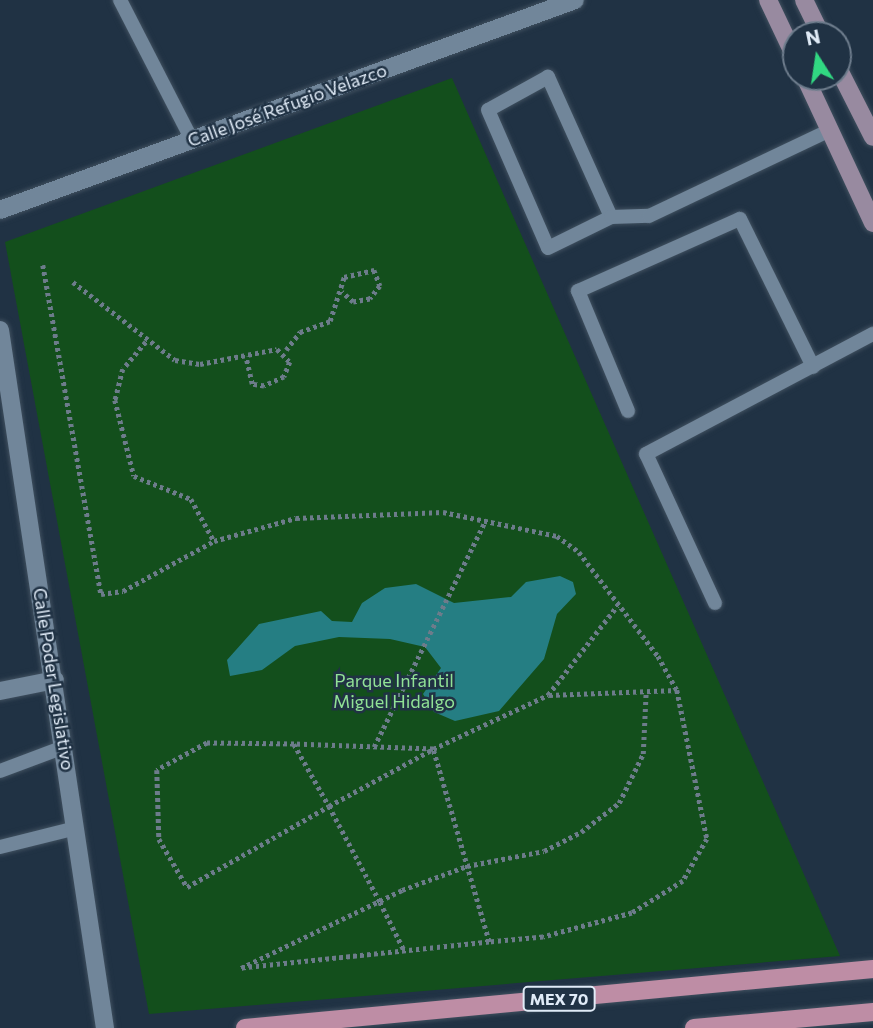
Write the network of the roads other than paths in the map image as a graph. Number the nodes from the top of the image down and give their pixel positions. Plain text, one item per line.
1 (120, 0) edge
2 (575, 0) edge
3 (768, 0) edge
4 (804, 0) edge
5 (814, 21) edge
6 (782, 30) edge
7 (812, 91) edge
8 (850, 91) edge
9 (830, 130) junction
10 (873, 137) edge
11 (192, 140) junction
12 (0, 210) edge
13 (611, 217) junction
14 (873, 223) edge
15 (0, 330) edge
16 (873, 334) edge
17 (813, 367) junction
18 (628, 411) dead end
19 (715, 603) dead end
20 (55, 680) junction
21 (0, 691) edge
22 (65, 747) junction
23 (0, 771) edge
24 (76, 828) junction
25 (0, 848) edge
26 (873, 969) edge
27 (873, 1012) edge
28 (105, 1028) edge
29 (245, 1028) edge
30 (694, 1028) edge

1 - 11 lane
2 - 11 street, Calle José Refugio Velazco
3 - 6 main road
4 - 5 main road
7 - 9 main road
8 - 10 main road
9 - 13 lane
9 - 14 main road
11 - 12 street, Calle José Refugio Velazco
13 - 13 lane
15 - 20 street, Calle Poder Legislativo
16 - 17 lane
17 - 18 lane
17 - 19 lane
20 - 21 street
20 - 22 street, Calle Poder Legislativo
22 - 23 lane
22 - 24 street, Calle Poder Legislativo
24 - 25 lane
24 - 28 street, Calle Poder Legislativo
26 - 29 main road, MEX 70
27 - 30 main road

